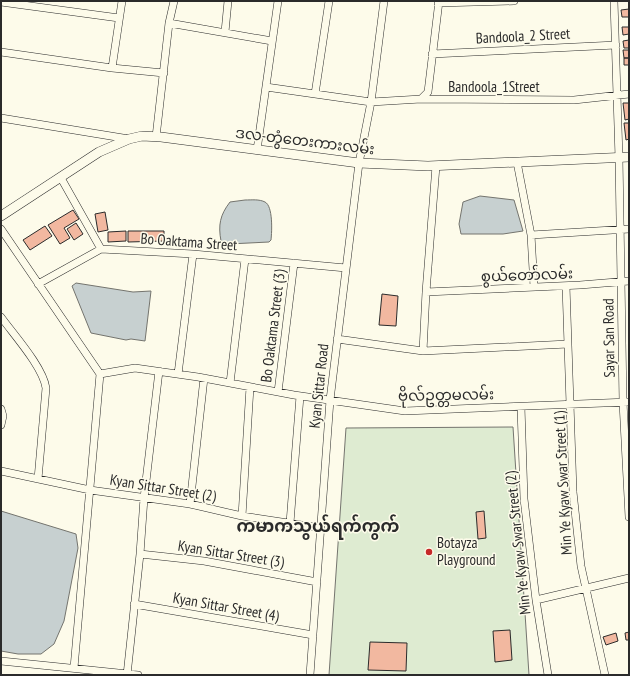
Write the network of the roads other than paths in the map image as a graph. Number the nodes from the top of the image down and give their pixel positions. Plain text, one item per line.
1 (122, 1) edge
2 (174, 1) edge
3 (228, 1) edge
4 (278, 1) edge
5 (329, 1) edge
6 (384, 1) edge
7 (514, 1) edge
8 (614, 1) edge
9 (1, 2) edge
10 (439, 2) edge
11 (119, 18) junction
12 (169, 23) junction
13 (225, 32) junction
14 (272, 41) junction
15 (616, 45) junction
16 (1, 52) edge
17 (432, 54) junction
18 (112, 68) junction
19 (164, 73) junction
20 (266, 87) junction
21 (315, 94) junction
22 (629, 94) edge
23 (618, 95) junction
24 (421, 100) junction
25 (370, 102) junction
26 (1, 118) edge
27 (156, 137) junction
28 (129, 139) junction
29 (257, 150) junction
30 (629, 157) edge
31 (619, 158) junction
32 (517, 162) junction
33 (359, 163) junction
34 (436, 166) junction
35 (61, 178) junction
36 (1, 216) edge
37 (1, 229) edge
38 (621, 230) junction
39 (629, 230) edge
40 (531, 235) junction
41 (101, 249) junction
42 (194, 254) junction
43 (245, 259) junction
44 (294, 264) junction
45 (346, 268) junction
46 (625, 281) edge
47 (38, 284) junction
48 (566, 286) junction
49 (534, 287) junction
50 (426, 292) junction
51 (1, 318) edge
52 (337, 339) junction
53 (568, 344) junction
54 (422, 350) junction
55 (159, 371) junction
56 (100, 374) junction
57 (178, 374) junction
58 (204, 378) junction
59 (230, 383) junction
60 (250, 386) junction
61 (278, 392) junction
62 (300, 396) junction
63 (330, 400) junction
64 (626, 402) edge
65 (571, 406) junction
66 (521, 407) junction
67 (1, 409) edge
68 (1, 422) edge
69 (1, 471) edge
70 (38, 479) junction
71 (90, 490) junction
72 (144, 498) junction
73 (190, 504) junction
74 (242, 516) junction
75 (629, 517) edge
76 (290, 523) junction
77 (321, 528) junction
78 (140, 554) junction
79 (629, 578) edge
80 (317, 582) junction
81 (586, 588) junction
82 (536, 600) junction
83 (134, 604) junction
84 (313, 635) junction
85 (1, 661) edge
86 (74, 668) junction
87 (127, 674) edge
88 (138, 675) edge
89 (310, 675) edge
90 (548, 675) edge
91 (605, 675) edge

1 - 11 street
2 - 12 street
3 - 13 street
4 - 14 street
5 - 21 street
6 - 25 street, Kyan Sittar Road
7 - 10 street
8 - 15 street, Sayar San Road
9 - 11 street
10 - 17 street
11 - 18 street
12 - 13 street
12 - 19 street
13 - 14 street
14 - 20 street
15 - 17 street, Bandoola_2 Street
15 - 23 street, Sayar San Road
16 - 18 street
17 - 24 street
18 - 19 street
19 - 27 street
20 - 21 street, Bandoola_1Street
20 - 29 street
21 - 25 street, Bandoola_1Street
22 - 23 street, Bandoola_1Street
23 - 24 street, Bandoola_1Street
23 - 31 street, Sayar San Road
24 - 25 street, Bandoola_1Street
25 - 33 street, Kyan Sittar Road
26 - 28 street
27 - 28 main road, ဒလ-တွံတေးကားလမ်း
27 - 29 main road, ဒလ-တွံတေးကားလမ်း
28 - 35 main road, ဒလ-တွံတေးကားလမ်း
29 - 33 main road, ဒလ-တွံတေးကားလမ်း
30 - 31 main road, ဒလ-တွံတေးကားလမ်း
31 - 32 main road, ဒလ-တွံတေးကားလမ်း
31 - 38 street, Sayar San Road
32 - 34 main road, ဒလ-တွံတေးကားလမ်း
32 - 40 street
33 - 34 main road, ဒလ-တွံတေးကားလမ်း
33 - 45 street, Kyan Sittar Road
34 - 50 street
35 - 36 main road, ဒလ-တွံတေးကားလမ်း
35 - 41 street
37 - 47 street
38 - 39 street
38 - 40 street
38 - 46 street, Sayar San Road
40 - 49 street
41 - 42 street, Bo Oaktama Street
41 - 47 street
42 - 43 street, Bo Oaktama Street
42 - 57 street
43 - 44 street, Bo Oaktama Street
43 - 59 street
44 - 45 street, Bo Oaktama Street
44 - 61 street, Bo Oaktama Street (3)
45 - 52 street, Kyan Sittar Road
46 - 48 street, စွယ်တော်လမ်း
46 - 64 street, Sayar San Road
47 - 56 street
48 - 49 street, စွယ်တော်လမ်း
48 - 53 street, Min Ye Kyaw Swar Street (1)
49 - 50 street, စွယ်တော်လမ်း
50 - 54 street
51 - 70 street
52 - 54 street
52 - 63 street, Kyan Sittar Road
53 - 54 street
53 - 65 street, Min Ye Kyaw Swar Street (1)
55 - 56 street, ဗိုလ်ဥတ္တမလမ်း
55 - 57 street, ဗိုလ်ဥတ္တမလမ်း
55 - 72 street
56 - 71 street
57 - 58 street, ဗိုလ်ဥတ္တမလမ်း
58 - 59 street, ဗိုလ်ဥတ္တမလမ်း
58 - 73 street
59 - 60 street, ဗိုလ်ဥတ္တမလမ်း
60 - 61 street, ဗိုလ်ဥတ္တမလမ်း
60 - 74 street, Bo Oaktama Street (3)
61 - 62 street, ဗိုလ်ဥတ္တမလမ်း
62 - 63 street, ဗိုလ်ဥတ္တမလမ်း
62 - 76 street
63 - 66 street, ဗိုလ်ဥတ္တမလမ်း
63 - 77 street, Kyan Sittar Road
64 - 65 street, ဗိုလ်ဥတ္တမလမ်း
64 - 75 street, Sayar San Road
65 - 66 street, ဗိုလ်ဥတ္တမလမ်း
65 - 81 street, Min Ye Kyaw Swar Street (1)
66 - 82 street, Min Ye Kyaw Swar Street (2)
67 - 68 street
69 - 70 street, Kyan Sittar Street (2)
70 - 71 street, Kyan Sittar Street (2)
71 - 72 street, Kyan Sittar Street (2)
71 - 86 street
72 - 73 street, Kyan Sittar Street (2)
72 - 78 street
73 - 74 street, Kyan Sittar Street (2)
74 - 76 street, Kyan Sittar Street (2)
76 - 77 street, Kyan Sittar Street (2)
77 - 80 street, Kyan Sittar Road
78 - 80 street, Kyan Sittar Street (3)
78 - 83 street
79 - 81 street
80 - 84 street, Kyan Sittar Road
81 - 82 street
81 - 91 street, Min Ye Kyaw Swar Street (1)
82 - 90 street, Min Ye Kyaw Swar Street (2)
83 - 84 street, Kyan Sittar Street (4)
83 - 87 street
84 - 89 street, Kyan Sittar Road
85 - 86 street
86 - 87 street
87 - 88 street

